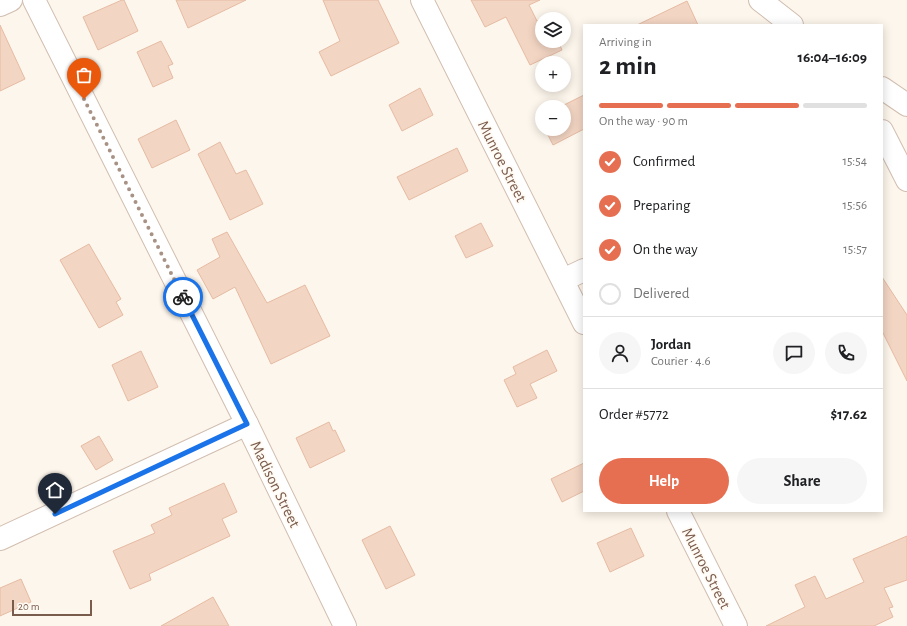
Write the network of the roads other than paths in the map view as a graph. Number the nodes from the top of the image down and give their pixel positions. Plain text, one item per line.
1 (11, 0) edge
2 (34, 0) edge
3 (422, 0) edge
4 (760, 0) edge
5 (0, 5) edge
6 (791, 24) edge
7 (883, 89) edge
8 (907, 105) edge
9 (883, 133) edge
10 (907, 180) edge
11 (583, 270) edge
12 (563, 280) junction
13 (583, 321) edge
14 (247, 424) junction
15 (679, 512) edge
16 (0, 539) edge
17 (345, 626) edge
18 (736, 626) edge

1 - 5 street
2 - 14 street, Madison Street
3 - 12 street, Munroe Street
4 - 6 street
7 - 8 street
9 - 10 street
11 - 12 street
12 - 13 street, Munroe Street
14 - 16 street
14 - 17 street, Madison Street
15 - 18 street, Munroe Street

